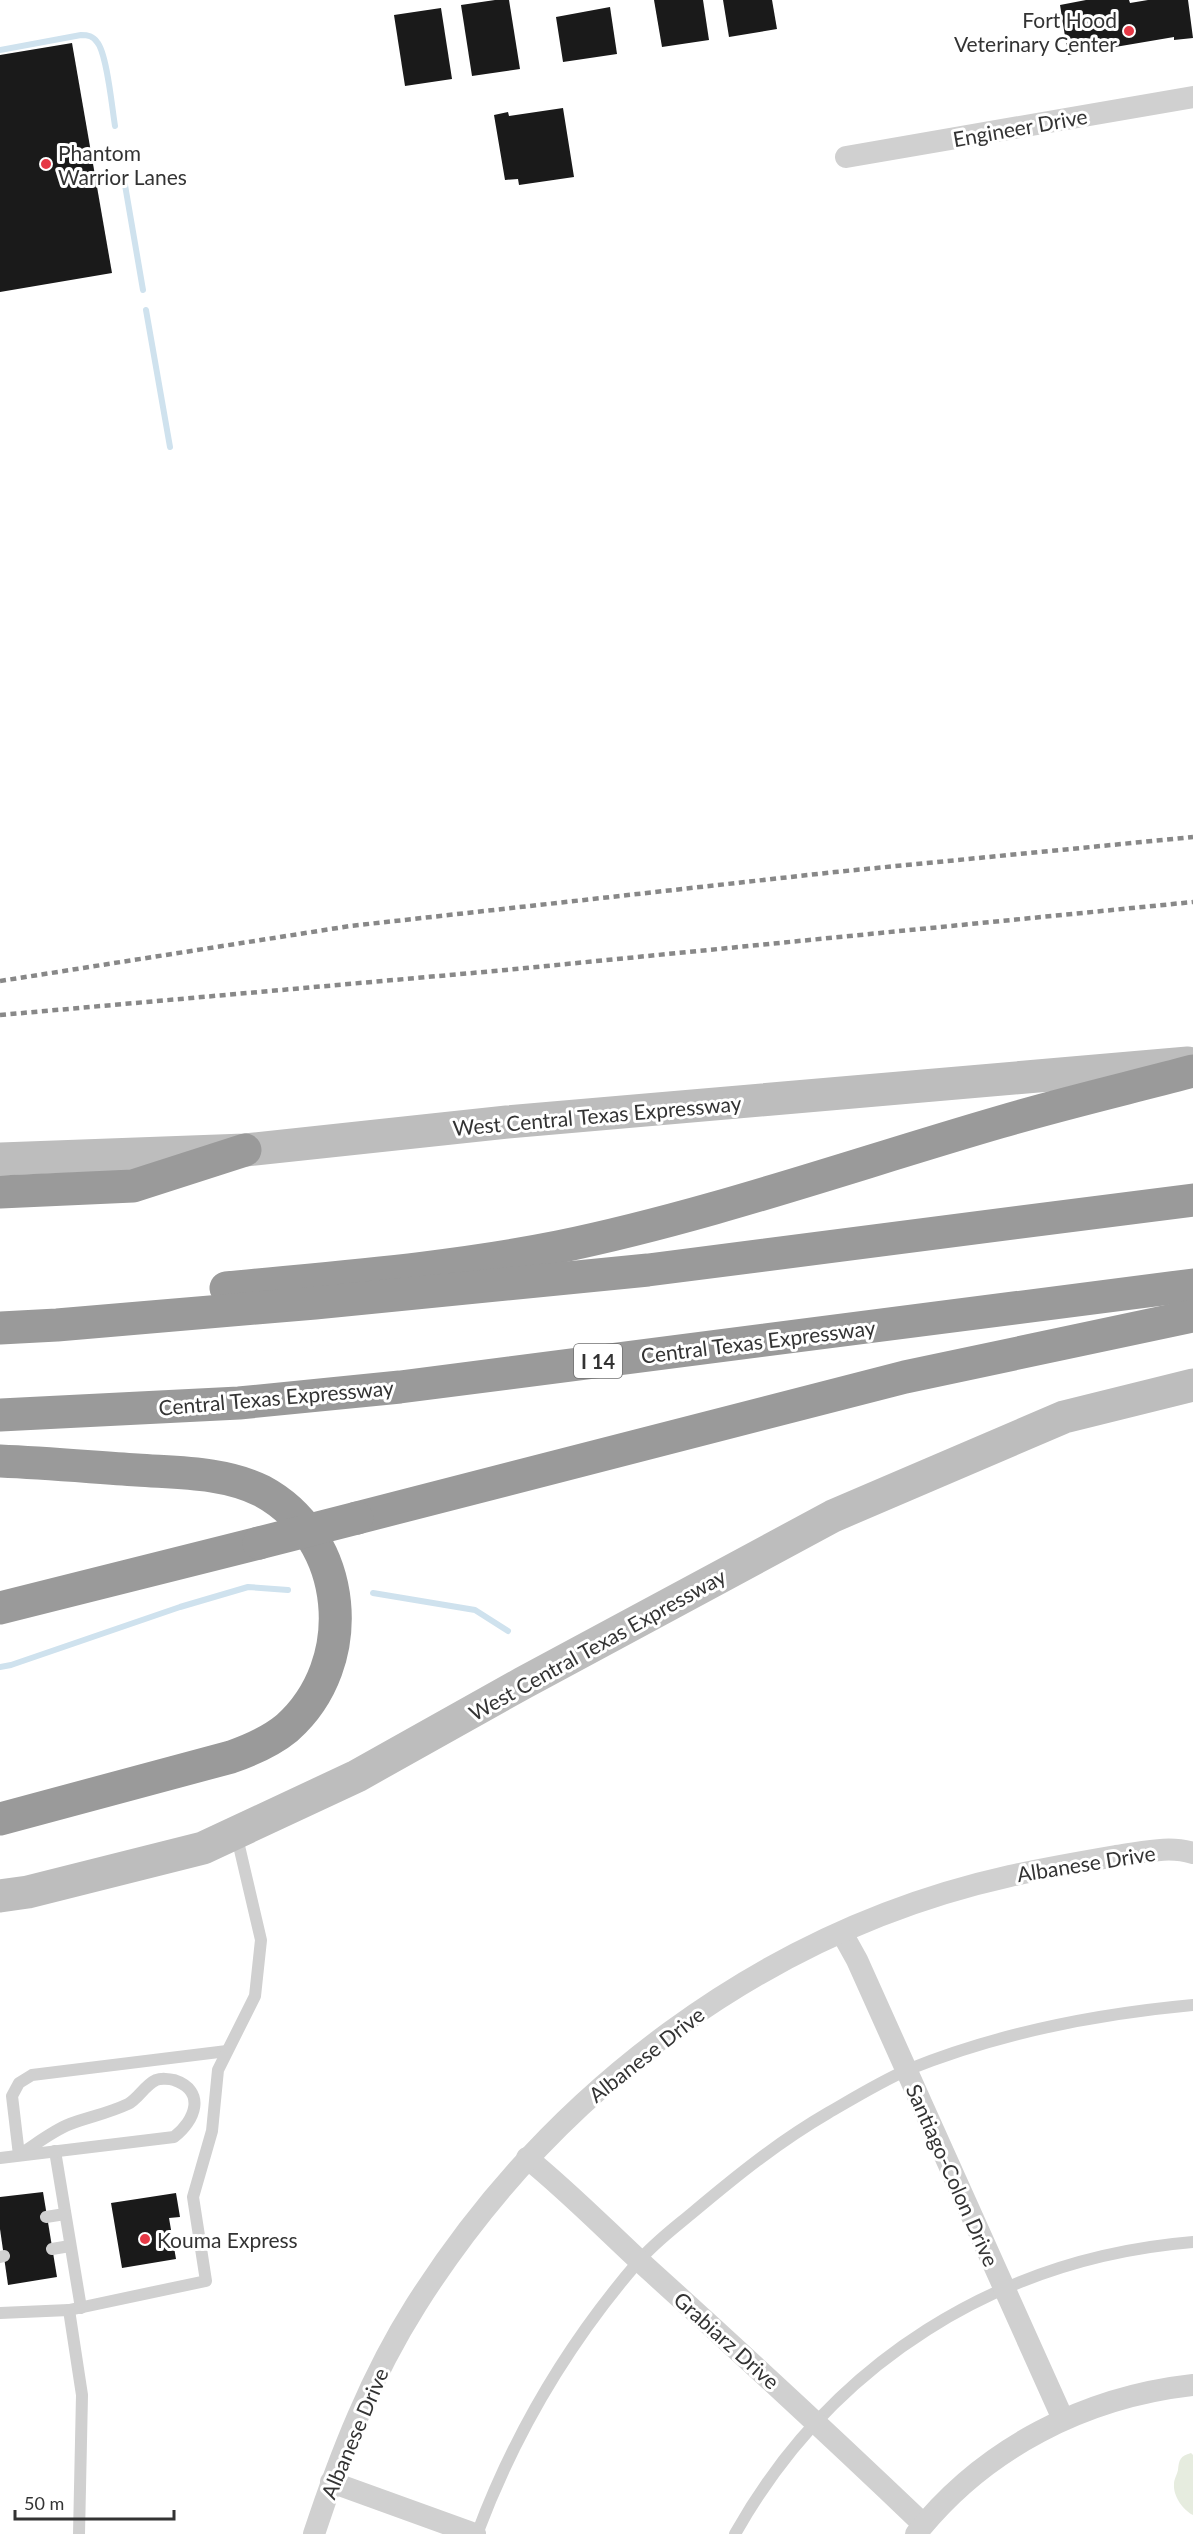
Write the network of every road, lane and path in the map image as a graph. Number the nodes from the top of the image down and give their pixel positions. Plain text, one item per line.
1 (1193, 97) edge
2 (846, 157) dead end
3 (1193, 1063) edge
4 (1193, 1071) edge
5 (245, 1150) junction
6 (0, 1159) edge
7 (0, 1192) edge
8 (1193, 1200) edge
9 (1193, 1285) edge
10 (1193, 1316) edge
11 (57, 1325) junction
12 (0, 1328) edge
13 (1193, 1385) edge
14 (0, 1415) edge
15 (0, 1461) edge
16 (0, 1608) edge
17 (0, 1819) edge
18 (236, 1832) junction
19 (1193, 1853) edge
20 (0, 1896) edge
21 (842, 1933) junction
22 (1193, 2005) edge
23 (227, 2051) junction
24 (906, 2071) junction
25 (55, 2151) junction
26 (18, 2155) junction
27 (0, 2158) edge
28 (527, 2158) junction
29 (65, 2214) junction
30 (46, 2217) dead end
31 (1193, 2242) edge
32 (70, 2246) junction
33 (52, 2248) dead end
34 (639, 2260) junction
35 (1005, 2289) junction
36 (75, 2309) junction
37 (0, 2313) edge
38 (1193, 2385) edge
39 (1063, 2419) junction
40 (815, 2422) junction
41 (331, 2482) junction
42 (920, 2529) edge
43 (79, 2534) edge
44 (314, 2534) edge
45 (476, 2534) edge
46 (735, 2534) edge

1 - 2 street, Engineer Drive
3 - 5 main road, West Central Texas Expressway
4 - 11 highway
5 - 6 main road, West Central Texas Expressway
5 - 7 highway
8 - 11 highway
9 - 14 highway, Central Texas Expressway / I 14
10 - 16 highway, bridge
11 - 12 highway
13 - 18 main road, West Central Texas Expressway
15 - 17 highway
18 - 20 main road, West Central Texas Expressway
18 - 23 lane
19 - 21 street, Albanese Drive
21 - 24 street, Santiago-Colon Drive
21 - 28 street, Albanese Drive
22 - 24 lane
23 - 26 lane
23 - 36 lane
24 - 34 lane
24 - 35 street, Santiago-Colon Drive
25 - 26 lane
25 - 26 lane
25 - 29 lane
26 - 27 lane
28 - 34 street, Grabiarz Drive
28 - 41 street, Albanese Drive
29 - 30 lane
29 - 32 lane
31 - 35 lane
32 - 33 lane
32 - 36 lane
34 - 40 street, Grabiarz Drive
34 - 45 lane
35 - 39 street, Santiago-Colon Drive
35 - 40 lane
36 - 37 lane
36 - 43 lane
38 - 39 street
39 - 42 street
40 - 42 street, Grabiarz Drive
40 - 46 lane
41 - 44 street, Albanese Drive
41 - 45 street

